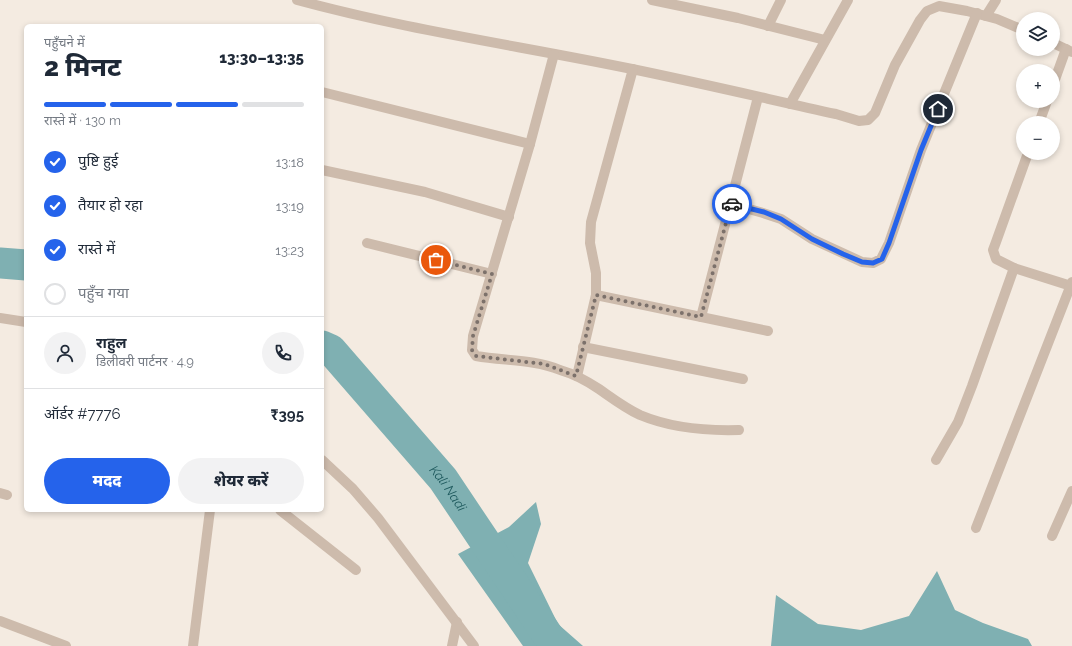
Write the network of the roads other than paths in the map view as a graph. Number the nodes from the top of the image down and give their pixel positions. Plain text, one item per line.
1 (297, 0) edge
2 (652, 0) edge
3 (781, 0) edge
4 (848, 0) edge
5 (996, 0) edge
6 (982, 15) junction
7 (768, 26) junction
8 (1016, 27) edge
9 (825, 40) junction
10 (1060, 46) edge
11 (1069, 51) edge
12 (554, 54) junction
13 (632, 69) junction
14 (1060, 70) edge
15 (324, 92) edge
16 (758, 97) junction
17 (790, 104) junction
18 (530, 144) junction
19 (1025, 160) edge
20 (324, 170) edge
21 (731, 204) junction
22 (509, 217) junction
23 (367, 243) dead end
24 (1014, 268) junction
25 (492, 274) junction
26 (1071, 284) edge
27 (596, 295) junction
28 (701, 317) junction
29 (0, 318) edge
30 (24, 322) edge
31 (768, 331) dead end
32 (583, 348) junction
33 (576, 376) junction
34 (743, 379) dead end
35 (739, 430) dead end
36 (936, 460) dead end
37 (324, 462) edge
38 (1072, 491) edge
39 (210, 512) edge
40 (283, 512) edge
41 (976, 528) dead end
42 (1052, 536) dead end
43 (356, 570) dead end
44 (0, 621) edge
45 (457, 622) junction
46 (66, 646) edge
47 (193, 646) edge
48 (452, 646) edge
49 (474, 646) edge

1 - 12 street
2 - 7 street
3 - 7 street
4 - 9 street
5 - 6 street
6 - 8 street
6 - 17 street
6 - 21 street
7 - 9 street
9 - 17 street
10 - 11 street
11 - 14 street
12 - 13 street
12 - 18 street
13 - 16 street
13 - 27 street
15 - 18 street
16 - 17 street
16 - 21 street
18 - 22 street
19 - 24 street
20 - 22 street
21 - 28 street
22 - 25 street
23 - 25 street
24 - 26 street
24 - 36 street
25 - 33 street
26 - 41 street
27 - 28 street
27 - 32 street
28 - 31 street
29 - 30 street
32 - 33 street
32 - 34 street
33 - 35 street
37 - 45 street
38 - 42 street
39 - 47 street
40 - 43 street
44 - 46 street
45 - 48 street
45 - 49 street

